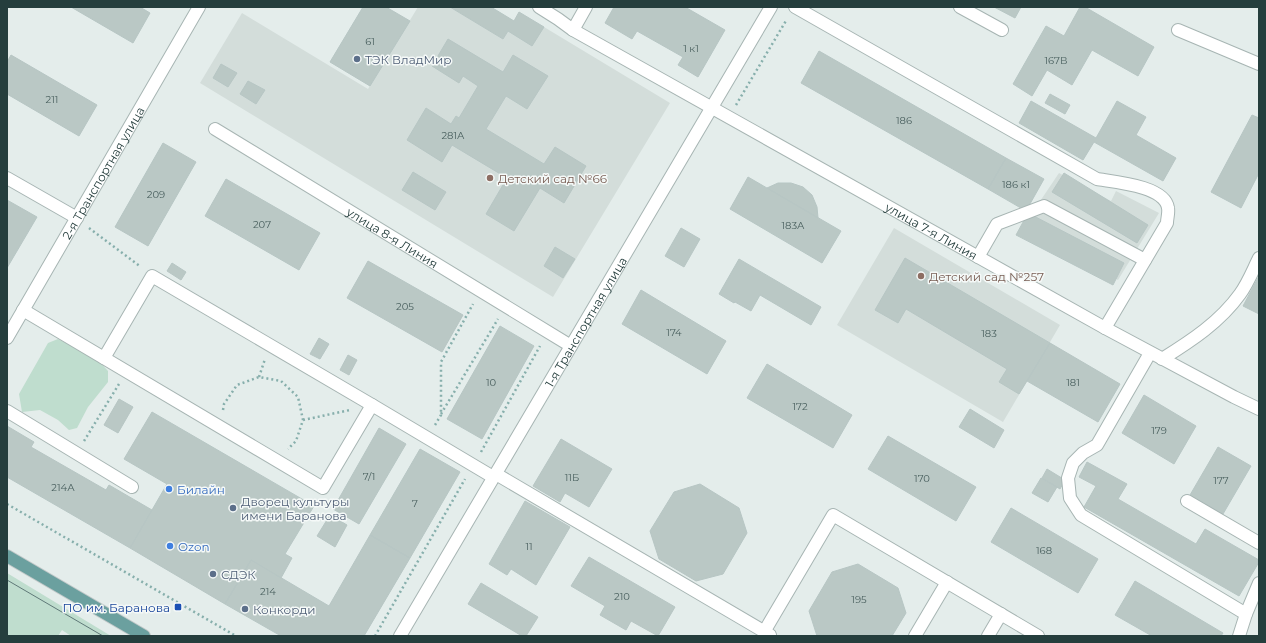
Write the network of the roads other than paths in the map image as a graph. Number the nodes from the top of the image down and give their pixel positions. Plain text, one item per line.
1 (199, 7) edge
2 (539, 7) edge
3 (586, 7) edge
4 (771, 7) edge
5 (960, 7) edge
6 (793, 10) edge
7 (573, 30) junction
8 (1002, 30) dead end
9 (1178, 30) dead end
10 (1259, 64) edge
11 (712, 107) junction
12 (215, 129) dead end
13 (7, 178) edge
14 (77, 218) junction
15 (978, 257) junction
16 (1259, 258) edge
17 (1145, 260) junction
18 (23, 310) junction
19 (1105, 328) junction
20 (7, 338) edge
21 (570, 346) junction
22 (1150, 353) junction
23 (104, 358) junction
24 (1162, 359) junction
25 (372, 405) junction
26 (1259, 409) edge
27 (7, 411) edge
28 (494, 476) junction
29 (132, 487) dead end
30 (1187, 501) dead end
31 (1259, 543) edge
32 (7, 556) edge
33 (947, 582) junction
34 (1259, 583) edge
35 (1000, 614) junction
36 (1246, 614) junction
37 (768, 634) edge
38 (144, 636) edge
39 (400, 636) edge
40 (915, 636) edge
41 (988, 636) edge
42 (1038, 636) edge
43 (1239, 636) edge

1 - 14 street, 2-я Транспортная улица
2 - 7 street, улица 7-я Линия
3 - 7 street
4 - 11 street, 1-я Транспортная улица
5 - 8 street
6 - 17 street
7 - 11 street, улица 7-я Линия
9 - 10 street
11 - 15 street, улица 7-я Линия
11 - 21 street, 1-я Транспортная улица
12 - 21 street, улица 8-я Линия
13 - 14 street
14 - 18 street, 2-я Транспортная улица
15 - 17 street
15 - 19 street, улица 7-я Линия
16 - 24 street
17 - 19 street
18 - 20 street, 2-я Транспортная улица
18 - 23 street
19 - 22 street, улица 7-я Линия
21 - 28 street, 1-я Транспортная улица
22 - 24 street, улица 7-я Линия
22 - 36 street
23 - 25 street
23 - 25 street
24 - 26 street, улица 7-я Линия
25 - 28 street
27 - 29 street
28 - 37 street
28 - 39 street, 1-я Транспортная улица
30 - 31 street
32 - 38 main road
33 - 35 street
33 - 37 street
33 - 40 street
34 - 36 street
35 - 41 street
35 - 42 street
36 - 43 street

